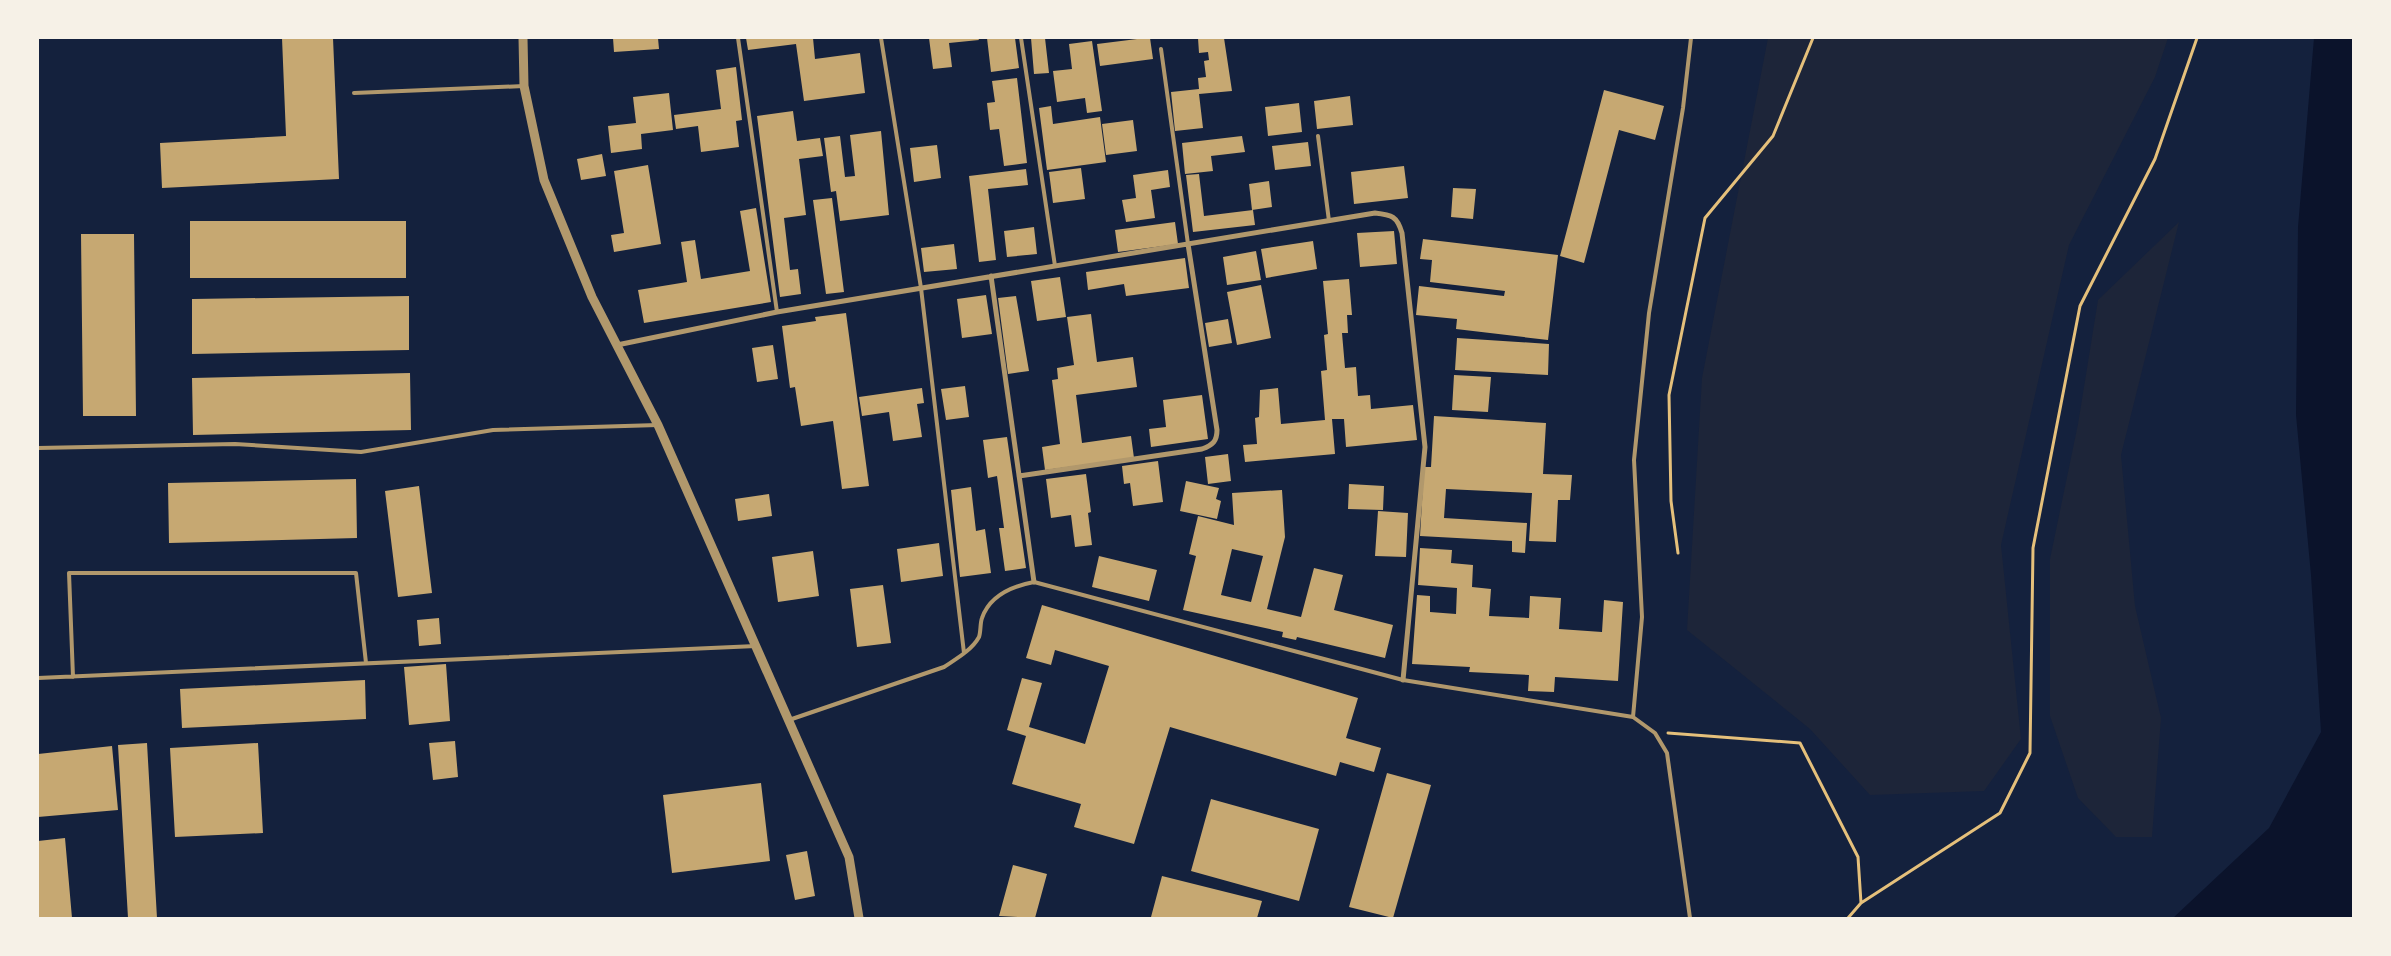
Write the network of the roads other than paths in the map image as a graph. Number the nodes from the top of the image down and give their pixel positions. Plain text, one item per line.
1 (523, 38) edge
2 (738, 38) edge
3 (880, 38) edge
4 (1021, 38) edge
5 (1690, 38) edge
6 (1161, 49) dead end
7 (524, 86) junction
8 (354, 93) dead end
9 (1318, 136) dead end
10 (1329, 221) junction
11 (1188, 244) junction
12 (1055, 266) junction
13 (991, 276) junction
14 (921, 288) junction
15 (777, 312) junction
16 (616, 346) junction
17 (658, 425) junction
18 (38, 448) edge
19 (1019, 476) junction
20 (1034, 582) junction
21 (756, 646) junction
22 (964, 653) junction
23 (366, 663) junction
24 (73, 676) junction
25 (38, 678) edge
26 (1403, 680) junction
27 (1633, 717) junction
28 (789, 720) junction
29 (858, 918) edge
30 (1690, 918) edge

1 - 7 street
2 - 15 lane
3 - 14 lane
4 - 12 lane
5 - 27 lane
6 - 11 lane
7 - 8 lane
7 - 16 street
9 - 10 lane
10 - 11 street
10 - 26 street
11 - 12 street
11 - 19 street
12 - 13 street
13 - 14 street
13 - 19 street
14 - 15 street
14 - 22 lane
15 - 16 street
16 - 17 street
17 - 18 lane
17 - 21 street
19 - 20 street
20 - 22 lane
20 - 26 lane
21 - 23 lane
21 - 28 street
22 - 28 lane
23 - 24 lane
23 - 24 lane
24 - 25 lane
26 - 27 lane
27 - 30 lane
28 - 29 street

